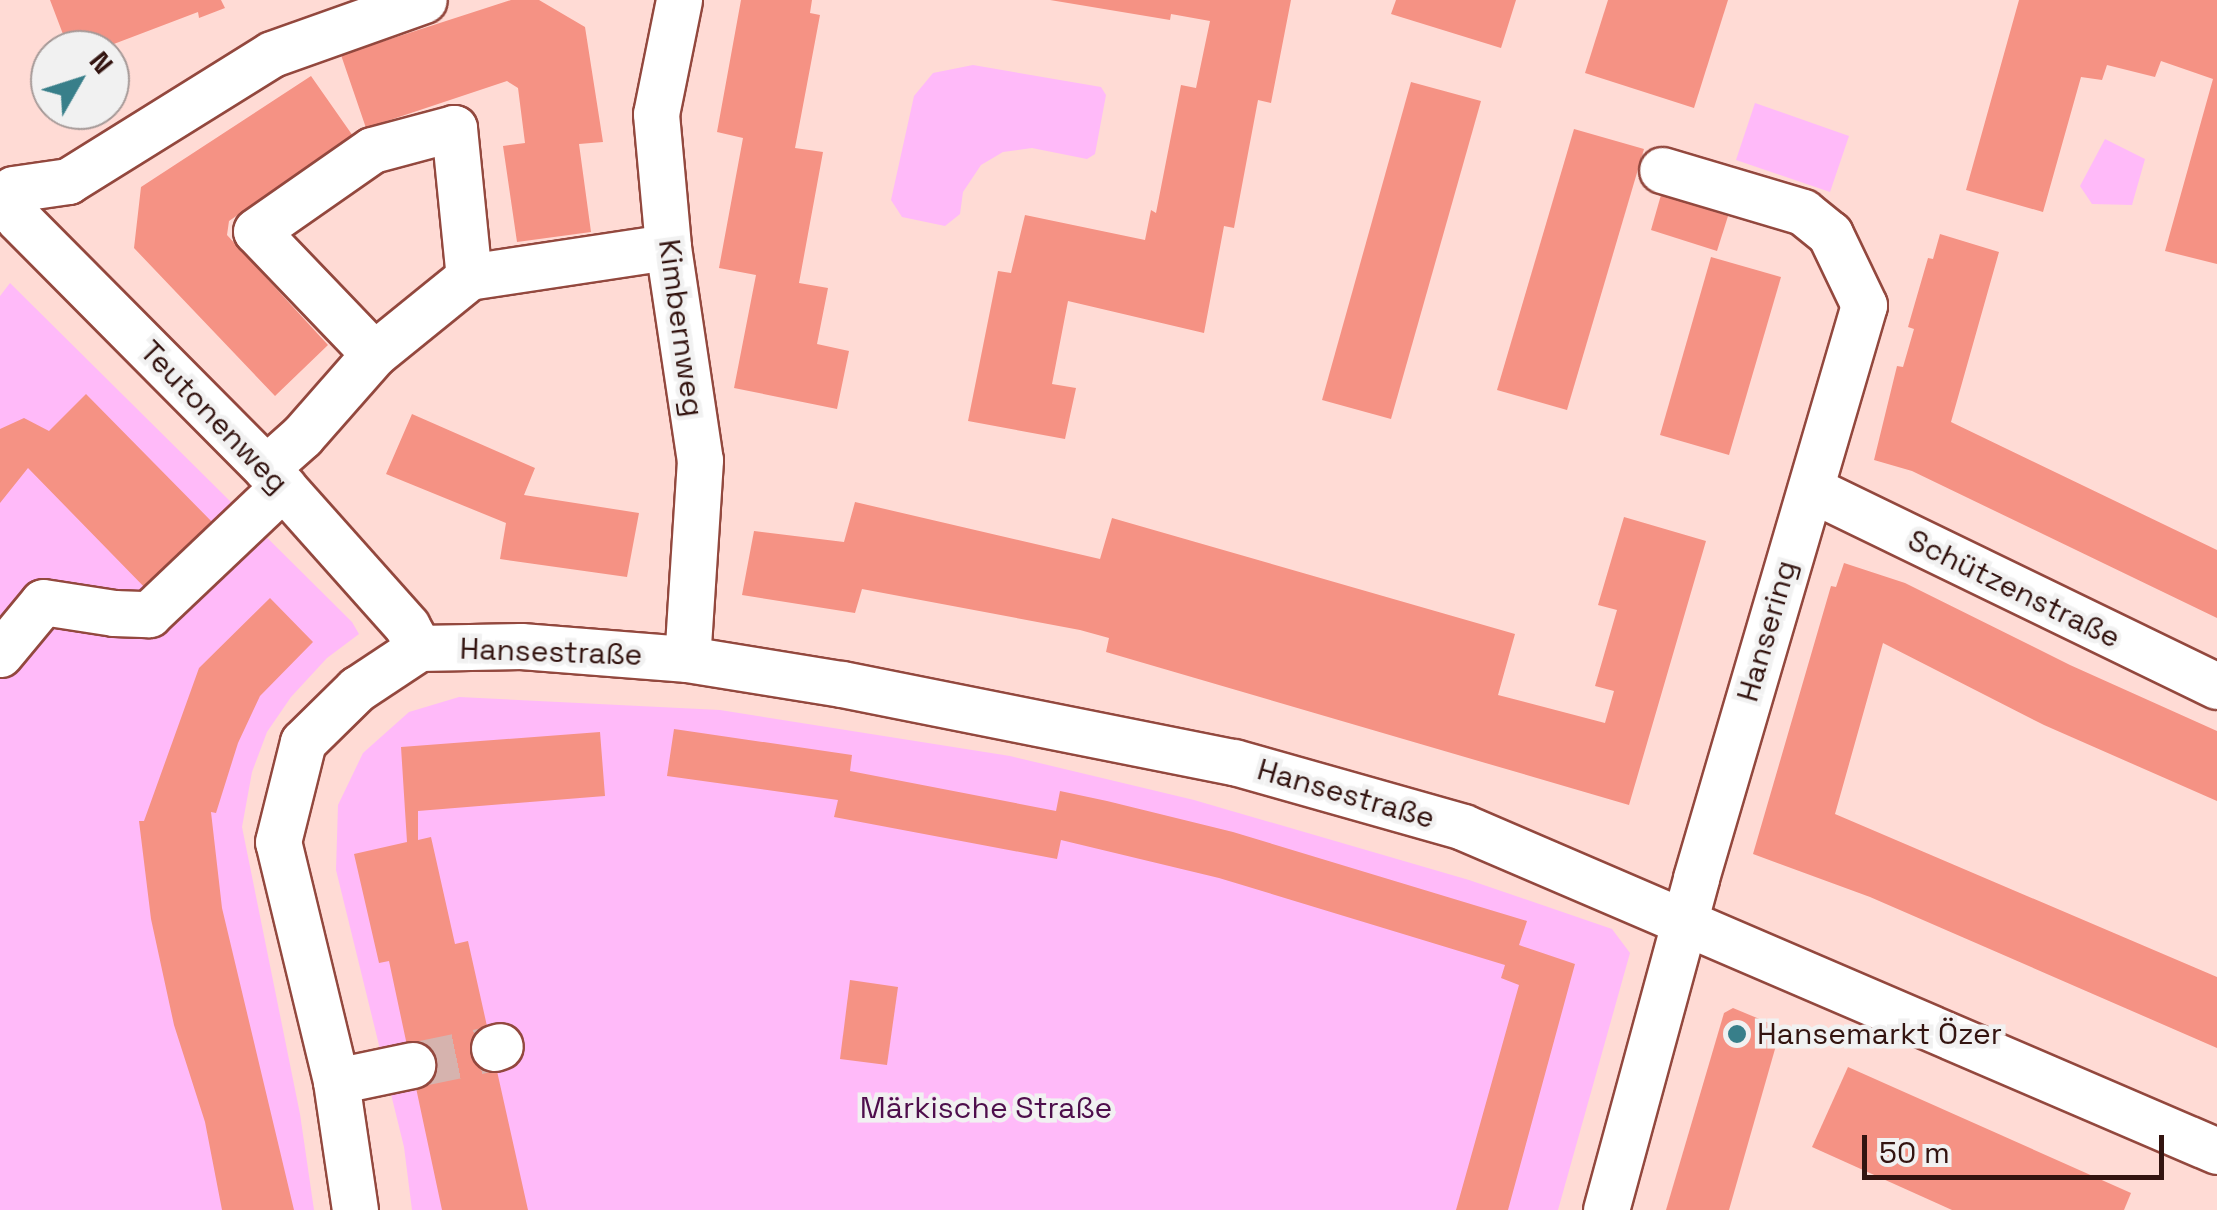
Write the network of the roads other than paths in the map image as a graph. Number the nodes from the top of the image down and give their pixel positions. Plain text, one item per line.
1 (424, 0) edge
2 (679, 0) edge
3 (1662, 170) dead end
4 (668, 247) junction
5 (469, 277) junction
6 (374, 354) junction
7 (274, 478) junction
8 (1811, 489) junction
9 (419, 648) junction
10 (0, 654) edge
11 (687, 659) junction
12 (2217, 686) edge
13 (1685, 919) junction
14 (412, 1064) tunnel mouth
15 (336, 1081) junction
16 (2217, 1150) edge
17 (355, 1210) edge
18 (1606, 1210) edge

1 - 7 street, Teutonenweg
2 - 4 street, Kimbernweg
3 - 8 street, Hansering
4 - 5 street
4 - 11 street, Kimbernweg
5 - 6 street
5 - 6 street
6 - 7 street
7 - 9 street, Teutonenweg
7 - 10 street
8 - 12 street, Schützenstraße
8 - 13 street, Hansering
9 - 11 street, Hansestraße
9 - 15 street
11 - 13 street, Hansestraße
13 - 16 street, Hansestraße
13 - 18 street, Hansering
14 - 15 street
15 - 17 street

